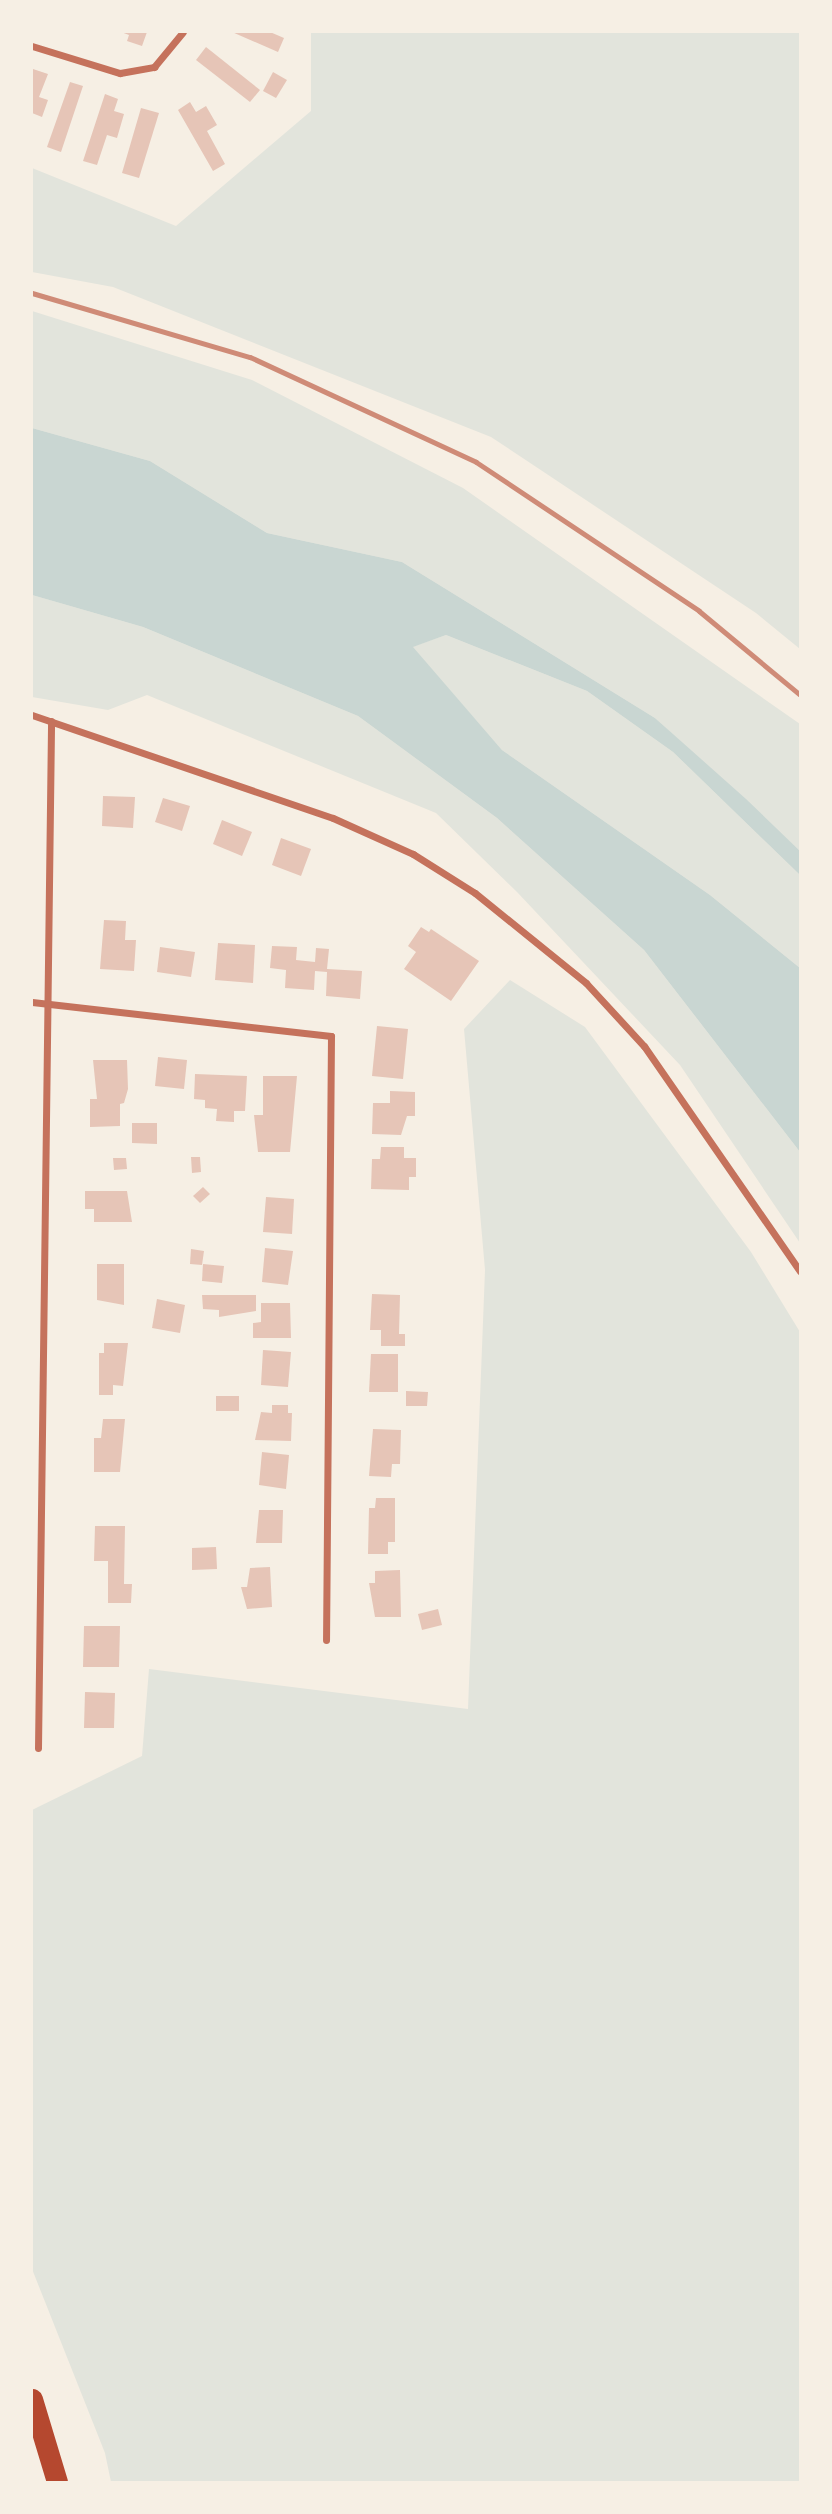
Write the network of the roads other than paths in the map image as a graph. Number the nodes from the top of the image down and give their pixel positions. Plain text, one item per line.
1 (183, 32) edge
2 (32, 46) edge
3 (32, 715) edge
4 (51, 721) junction
5 (32, 1002) edge
6 (48, 1003) junction
7 (800, 1271) edge
8 (326, 1640) dead end
9 (38, 1748) dead end
10 (32, 2399) edge
11 (57, 2483) edge

1 - 2 street
3 - 4 street
4 - 6 street
4 - 7 street
5 - 6 street
6 - 8 street
6 - 9 street
10 - 11 highway

